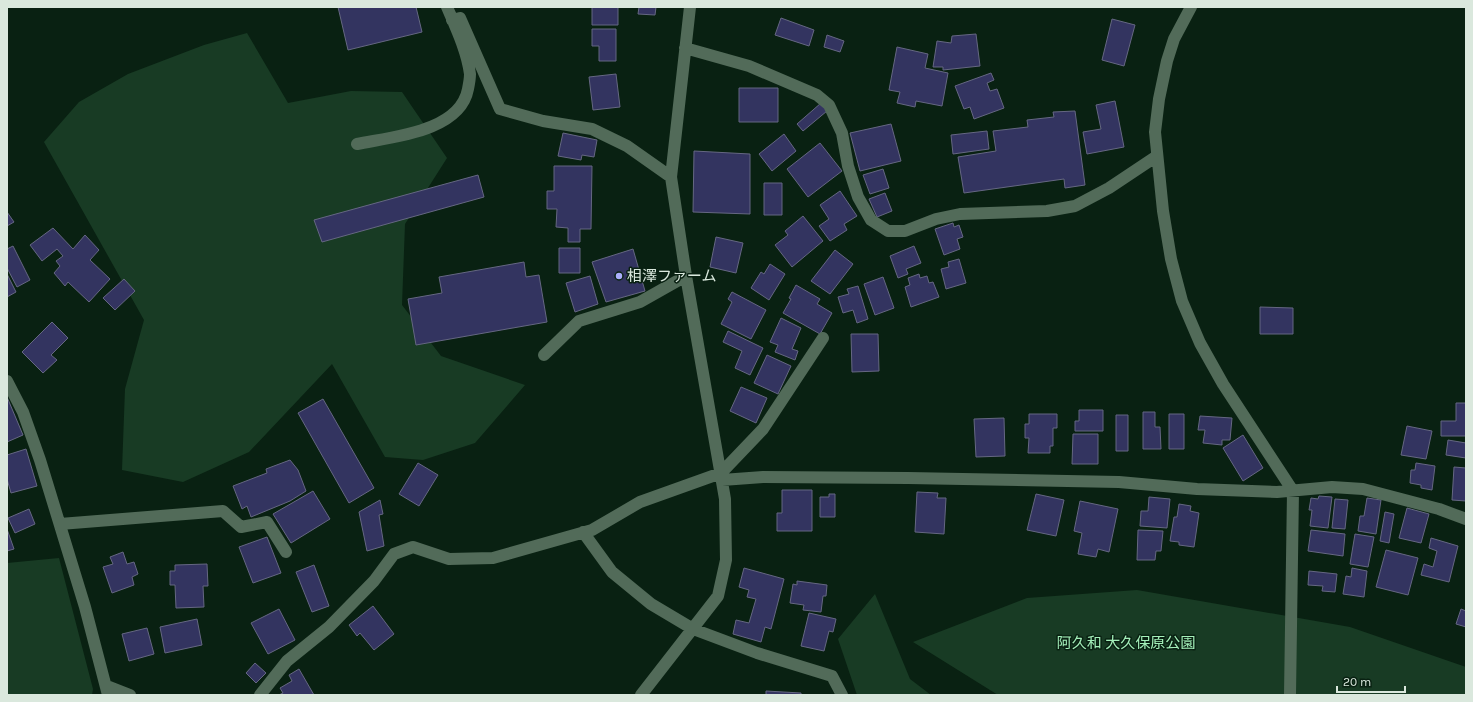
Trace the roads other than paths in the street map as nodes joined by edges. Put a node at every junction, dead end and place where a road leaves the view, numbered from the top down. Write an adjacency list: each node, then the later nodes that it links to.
1 (447, 7): 4 (street)
2 (690, 7): 5 (street)
3 (1191, 7): 7 (street)
4 (452, 20): 6 (street); 8 (street)
5 (685, 48): 7 (street); 8 (street)
6 (357, 144)
7 (1157, 156): 14 (street)
8 (671, 177): 9 (street)
9 (686, 276): 11 (street); 13 (street)
10 (823, 338): 13 (street)
11 (544, 355)
12 (7, 381): 16 (street)
13 (721, 476): 14 (street); 17 (street); 19 (street)
14 (1293, 491): 15 (street); 25 (street)
15 (1466, 519)
16 (60, 524): 18 (street); 20 (street)
17 (583, 532): 19 (street); 22 (street)
18 (286, 552)
19 (693, 629): 23 (street); 24 (street)
20 (108, 691): 21 (street)
21 (130, 695)
22 (260, 695)
23 (642, 695)
24 (842, 695)
25 (1290, 695)

